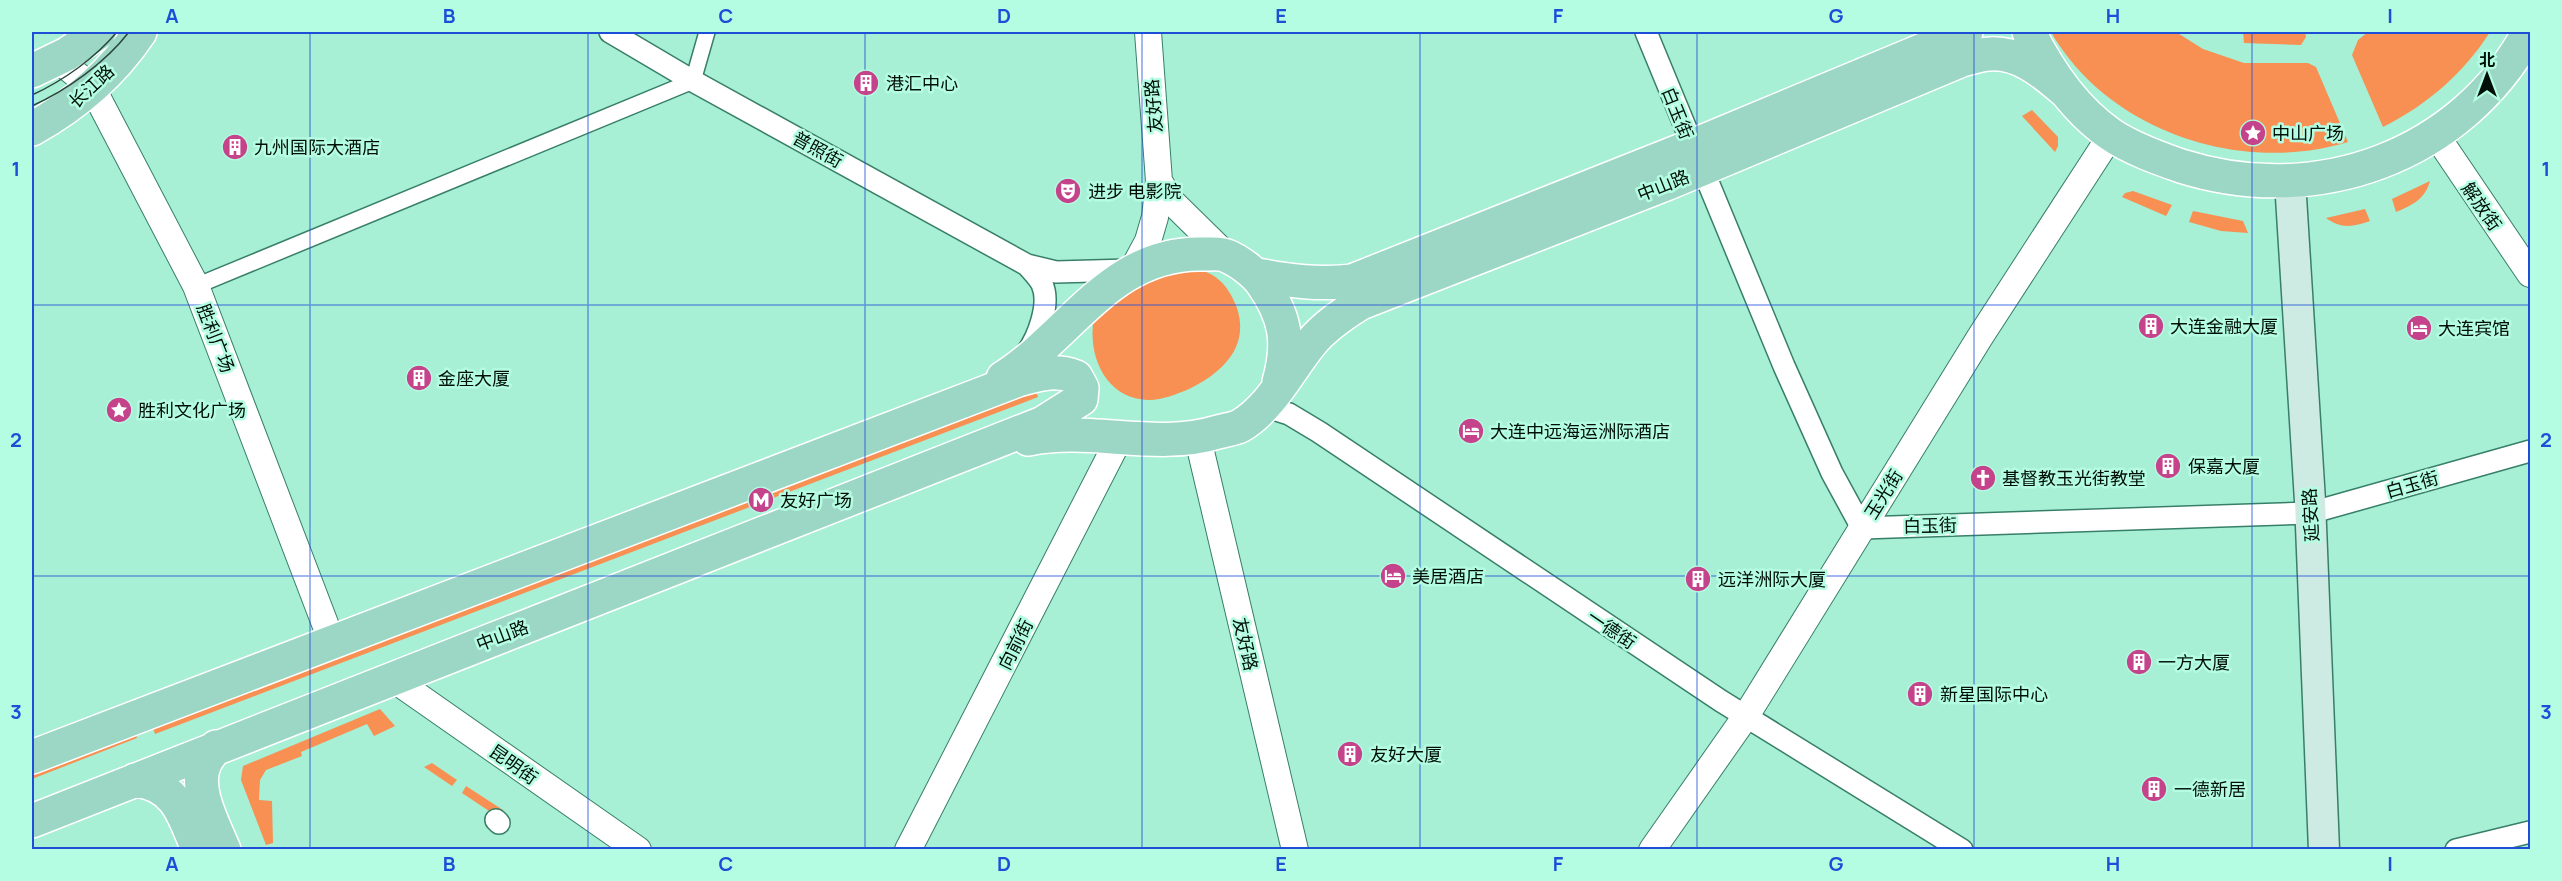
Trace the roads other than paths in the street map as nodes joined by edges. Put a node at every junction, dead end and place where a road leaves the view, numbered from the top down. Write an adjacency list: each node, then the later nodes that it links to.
1 (99, 32): 10 (main road, 长江路)
2 (140, 32): 12 (main road, 长江路)
3 (610, 32): 11 (street, 普照街)
4 (707, 32): 11 (street)
5 (1148, 32): 18 (street, 友好路)
6 (1646, 32): 17 (street, 白玉街)
7 (2029, 32): 13 (main road)
8 (2529, 32): 16 (main road)
9 (1960, 43): 13 (main road, 中山路); 17 (main road, 中山路)
10 (44, 65): 12 (street, 胜利广场)
11 (693, 81): 21 (street, 普照街); 25 (street)
12 (92, 87): 14 (main road, 长江路); 25 (street, 胜利广场)
13 (2066, 91): 15 (main road)
14 (32, 129)
15 (2111, 135): 19 (main road); 35 (street, 玉光街)
16 (2436, 135): 19 (main road); 23 (street, 解放街)
17 (1697, 158): 26 (main road, 中山路); 35 (street, 白玉街)
18 (1160, 181): 20 (street); 22 (street, 友好路)
19 (2290, 181): 34 (main road, 延安路)
20 (1226, 255): 22 (main road); 24 (main road)
21 (1027, 265): 22 (street); 27 (street)
22 (1133, 269): 27 (main road)
23 (2530, 274)
24 (1257, 275): 26 (main road); 28 (main road)
25 (196, 286): 36 (street, 胜利广场)
26 (1357, 292): 28 (main road)
27 (1007, 376): 29 (main road)
28 (1271, 396): 31 (main road); 38 (street, 一德街)
29 (968, 399): 32 (main road); 36 (main road)
30 (1120, 437): 31 (main road); 32 (main road); 48 (street, 向前街)
31 (1198, 438): 49 (street, 友好路)
32 (973, 451): 37 (main road, 中山路)
33 (2530, 451): 34 (street, 白玉街)
34 (2310, 513): 35 (street, 白玉街); 52 (main road, 延安路)
35 (1862, 528): 38 (street, 玉光街)
36 (333, 642): 40 (main road)
37 (392, 678): 39 (main road, 中山路); 47 (street, 昆明街)
38 (1746, 716): 50 (street, 玉光街); 51 (street, 一德街)
39 (216, 747): 41 (main road, 中山路); 46 (main road)
40 (32, 758)
41 (135, 780): 42 (main road, 中山路); 45 (main road)
42 (32, 820)
43 (2530, 832): 44 (street)
44 (2495, 845): 53 (street)
45 (198, 849)
46 (224, 849)
47 (638, 849)
48 (908, 849)
49 (1295, 849)
50 (1652, 849)
51 (1962, 849)
52 (2324, 849)
53 (2456, 849)

